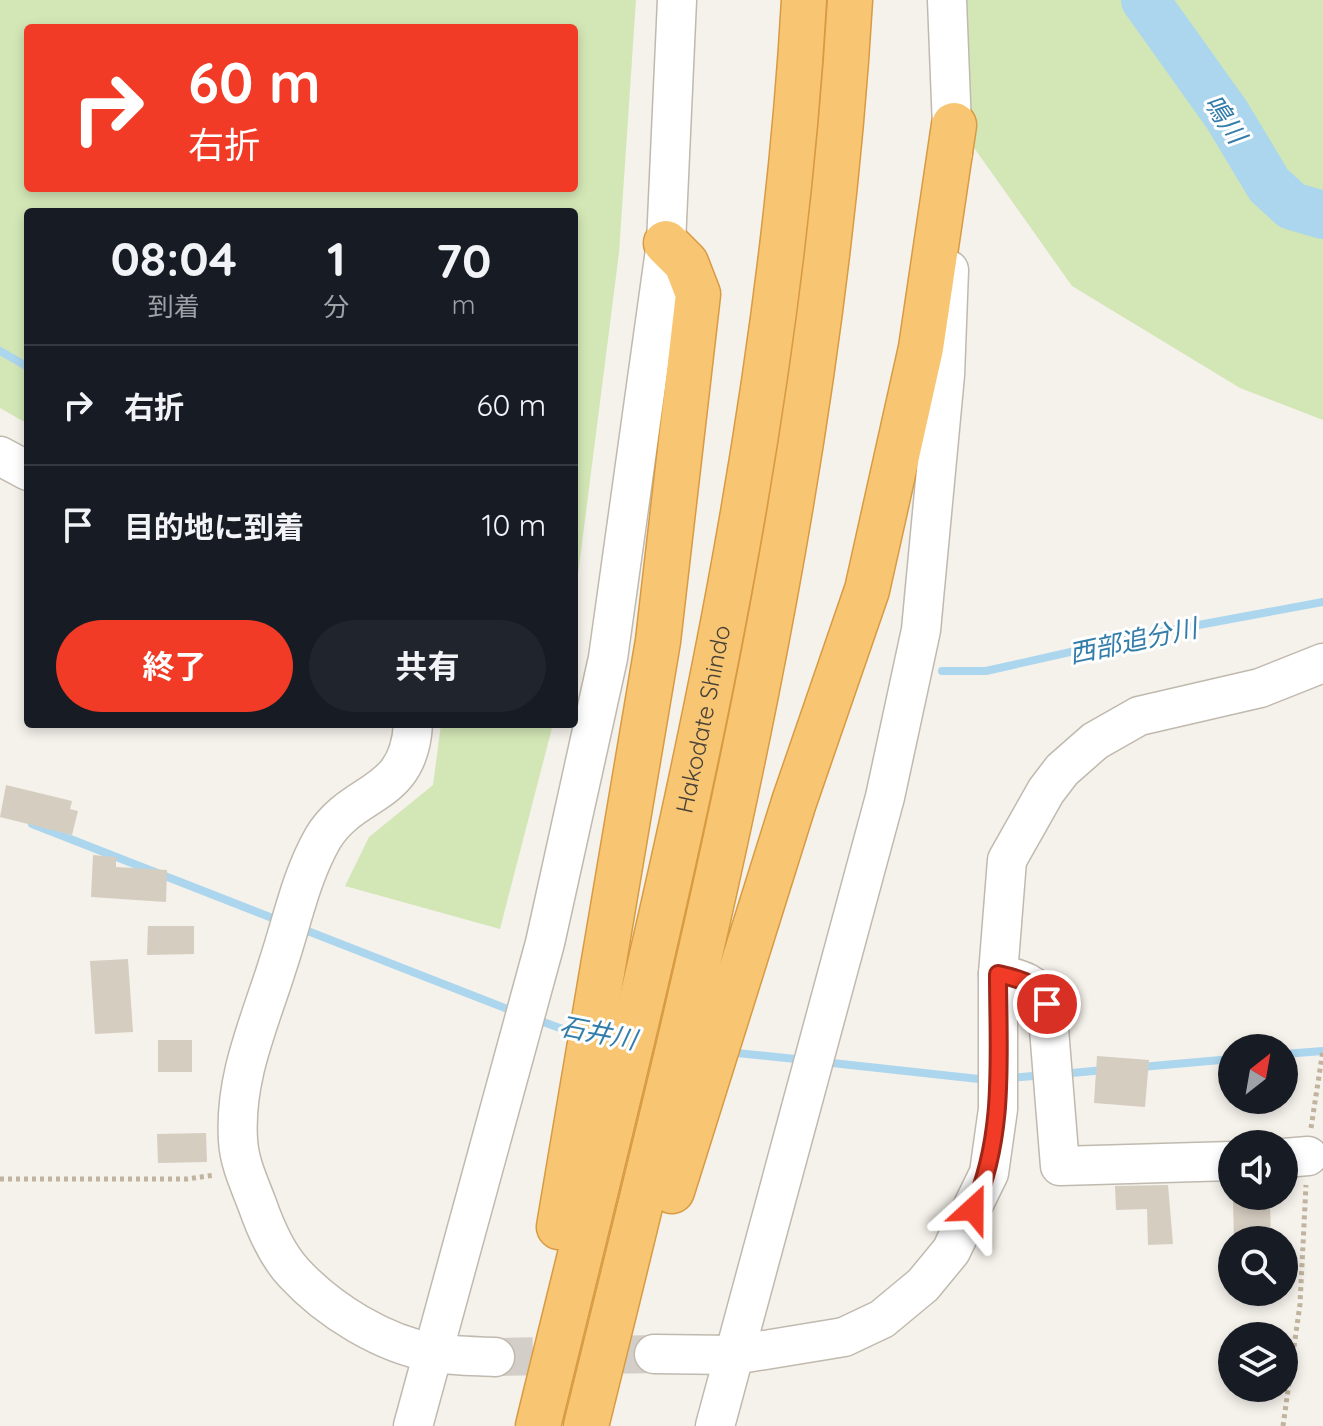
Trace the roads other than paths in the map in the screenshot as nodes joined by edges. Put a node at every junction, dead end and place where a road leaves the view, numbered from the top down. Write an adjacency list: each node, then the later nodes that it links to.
1 (677, 0): 6 (street)
2 (804, 0): 19 (highway, Hakodate Shindo)
3 (850, 0): 20 (highway, Hakodate Shindo)
4 (947, 0): 5 (street)
5 (954, 125): 15 (street); 21 (highway)
6 (666, 243): 13 (street); 18 (highway)
7 (0, 456): 8 (street)
8 (24, 469)
9 (1323, 663): 11 (street)
10 (412, 728): 13 (street)
11 (998, 974): 12 (street); 15 (street)
12 (1218, 1161)
13 (433, 1352): 16 (street); 17 (street)
14 (654, 1354): 15 (street)
15 (734, 1355): 22 (street)
16 (495, 1357)
17 (413, 1426)
18 (522, 1426)
19 (538, 1426)
20 (586, 1426)
21 (593, 1426)
22 (715, 1426)

